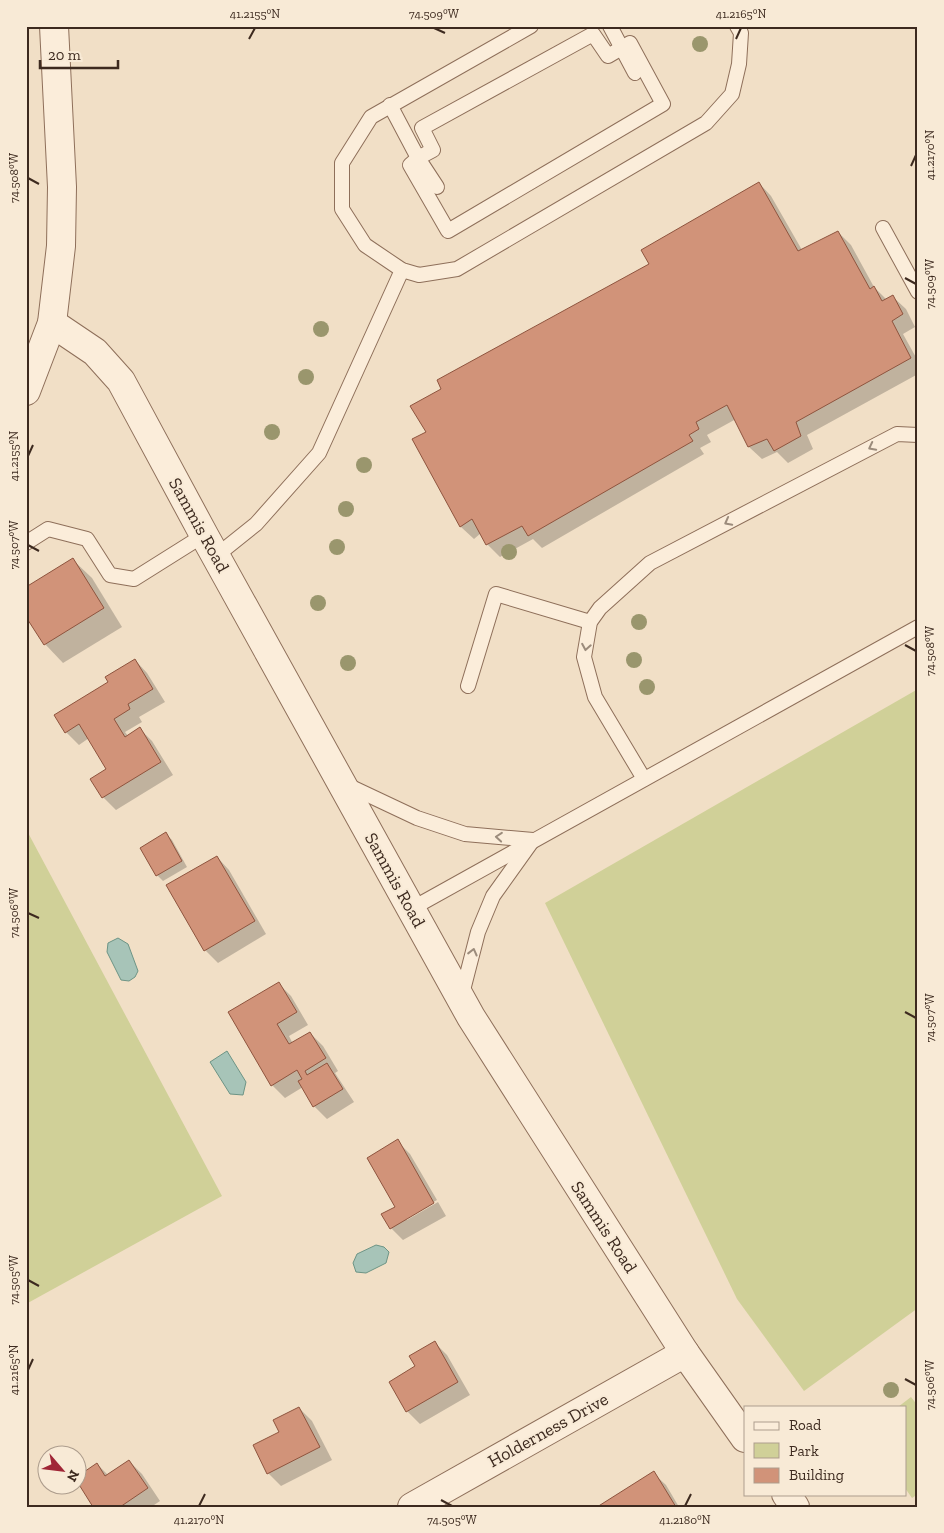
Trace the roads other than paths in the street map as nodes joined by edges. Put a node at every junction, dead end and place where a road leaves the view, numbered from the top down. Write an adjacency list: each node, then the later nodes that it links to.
1 (54, 26): 13 (street)
2 (531, 26): 7 (lane)
3 (610, 26): 5 (lane)
4 (737, 26): 11 (lane)
5 (622, 48): 6 (lane); 8 (lane); 8 (lane)
6 (635, 73)
7 (390, 105): 8 (lane); 11 (lane)
8 (418, 158): 9 (lane)
9 (437, 187)
10 (883, 228): 12 (lane)
11 (402, 270): 17 (lane)
12 (918, 292)
13 (52, 323): 14 (street); 17 (street, Sammis Road)
14 (26, 391)
15 (918, 435): 18 (lane, one-way to 18)
16 (26, 543): 17 (lane)
17 (210, 546): 22 (street, Sammis Road)
18 (590, 622): 20 (lane); 21 (lane, one-way to 21)
19 (918, 627): 21 (lane)
20 (468, 686)
21 (644, 779): 23 (lane)
22 (341, 782): 23 (lane, one-way to 22); 24 (street, Sammis Road)
23 (534, 840): 24 (lane); 25 (lane, one-way to 23)
24 (411, 909): 25 (street, Sammis Road)
25 (461, 999): 26 (street, Sammis Road)
26 (685, 1353): 27 (street, Sammis Road); 29 (street, Holderness Drive)
27 (744, 1437)
28 (787, 1496): 30 (street)
29 (412, 1507)
30 (795, 1507)

